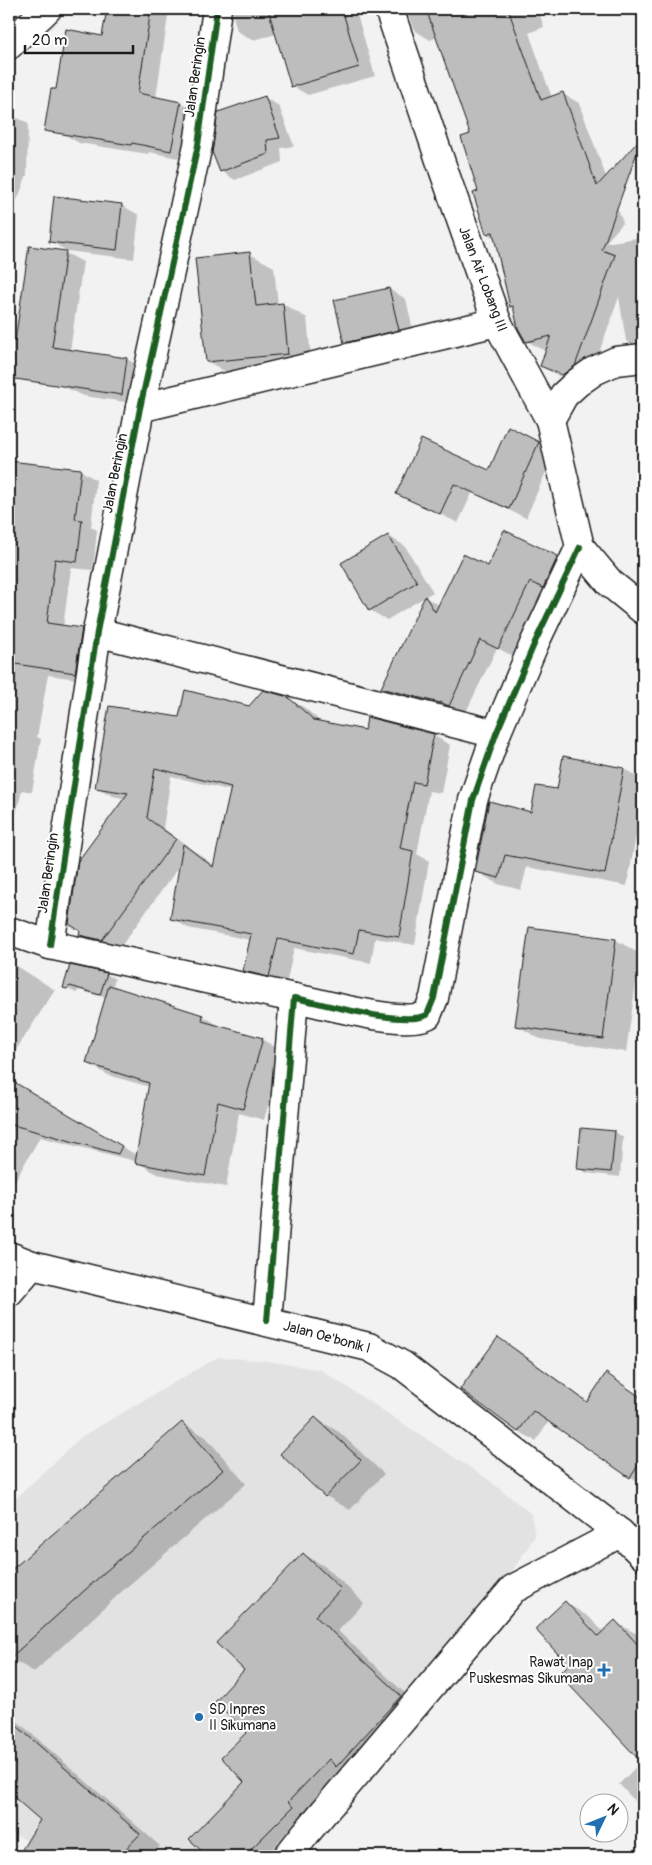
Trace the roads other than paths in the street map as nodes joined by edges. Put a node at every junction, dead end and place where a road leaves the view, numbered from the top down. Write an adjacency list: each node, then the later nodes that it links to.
1 (47, 9): 4 (street)
2 (217, 9): 7 (street, Jalan Beringin)
3 (389, 9): 5 (street, Jalan Air Lobang III)
4 (9, 45)
5 (496, 322): 7 (street); 8 (street, Jalan Air Lobang III)
6 (643, 358): 8 (street)
7 (140, 408): 11 (street, Jalan Beringin)
8 (550, 420): 9 (street, Jalan Air Lobang III)
9 (580, 547): 10 (street, Jalan Air Lobang III); 12 (street)
10 (643, 610)
11 (97, 632): 12 (street); 14 (street, Jalan Beringin)
12 (496, 734): 15 (street)
13 (9, 931): 14 (street)
14 (50, 945): 15 (street)
15 (294, 998): 18 (street)
16 (20, 1261): 17 (street); 18 (street, Jalan Oe'bonik I)
17 (9, 1292)
18 (267, 1321): 19 (street, Jalan Oe'bonik I)
19 (620, 1533): 20 (street, Jalan Oe'bonik I); 21 (street)
20 (643, 1555)
21 (288, 1856)

